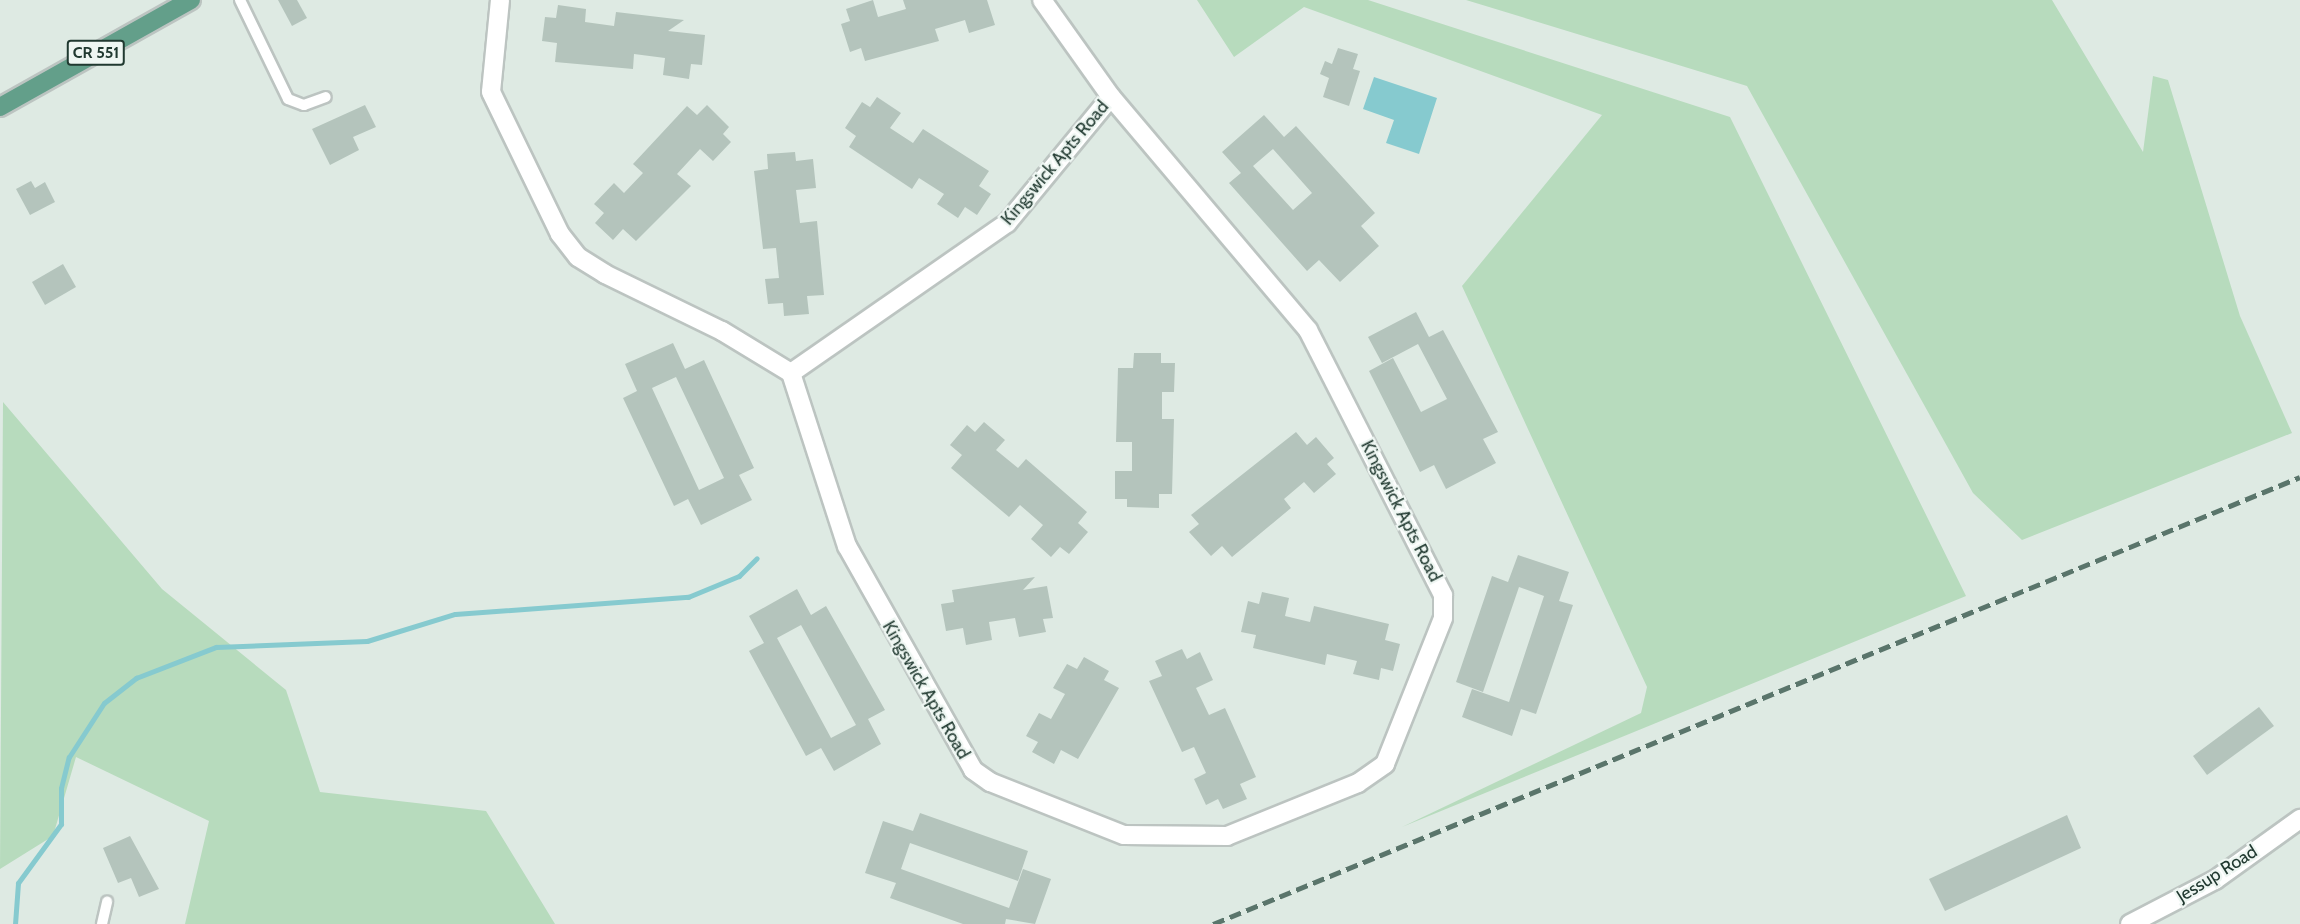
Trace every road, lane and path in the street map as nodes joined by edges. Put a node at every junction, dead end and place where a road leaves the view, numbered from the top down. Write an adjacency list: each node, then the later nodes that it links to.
1 (191, 0): 7 (main road, CR 551)
2 (240, 0): 5 (lane)
3 (500, 0): 8 (street)
4 (1042, 0): 6 (street, Kingswick Apts Road)
5 (326, 97)
6 (1111, 97): 8 (street, Kingswick Apts Road); 8 (street, Kingswick Apts Road)
7 (0, 106)
8 (791, 373)
9 (2300, 819): 12 (street, Jessup Road)
10 (107, 902): 11 (lane)
11 (102, 924)
12 (2130, 924)

